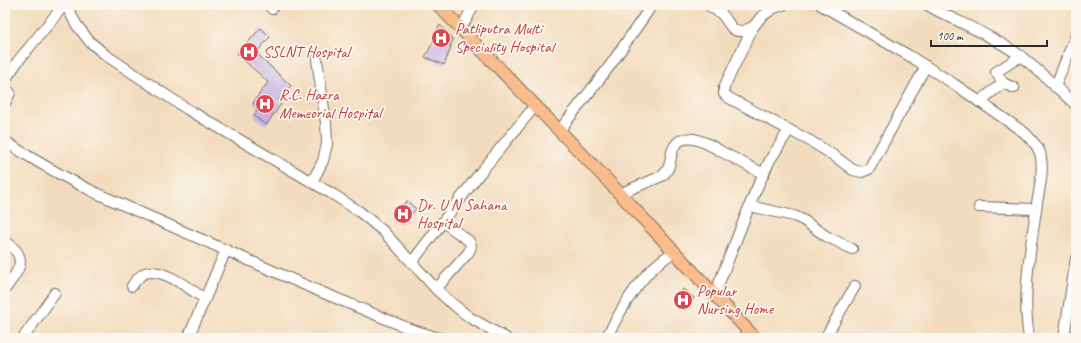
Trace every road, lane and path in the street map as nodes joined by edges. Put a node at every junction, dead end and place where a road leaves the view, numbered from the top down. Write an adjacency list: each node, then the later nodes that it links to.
1 (65, 5): 15 (street); 28 (street)
2 (438, 5): 10 (main road)
3 (474, 5): 10 (street)
4 (652, 5): 25 (street)
5 (708, 5): 9 (street)
6 (782, 5): 9 (street)
7 (821, 5): 14 (street)
8 (927, 5): 12 (street)
9 (753, 27): 24 (street)
10 (461, 29): 23 (main road)
11 (1076, 35): 18 (street)
12 (1021, 56): 16 (street); 18 (street)
13 (317, 60): 28 (street)
14 (926, 66): 20 (street); 24 (street)
15 (5, 80)
16 (1003, 83): 19 (street); 20 (street)
17 (5, 87): 21 (street)
18 (1055, 87): 22 (street)
19 (1014, 88)
20 (979, 102): 32 (street)
21 (5, 103)
22 (1076, 105)
23 (535, 106): 25 (main road); 33 (street)
24 (789, 130): 27 (street)
25 (559, 131): 29 (main road)
26 (5, 142): 36 (street)
27 (764, 174): 29 (street); 30 (street)
28 (312, 182): 39 (street)
29 (619, 194): 37 (main road)
30 (750, 206): 35 (street); 46 (street)
31 (979, 207): 32 (street)
32 (1036, 209): 56 (street)
33 (443, 222): 39 (street); 44 (street)
34 (5, 241): 43 (street)
35 (852, 249)
36 (226, 250): 47 (street); 48 (street)
37 (674, 252): 46 (main road); 53 (street)
38 (1076, 258): 40 (street)
39 (412, 262): 44 (street)
40 (1075, 270): 57 (street)
41 (132, 286): 47 (street)
42 (855, 286): 55 (street)
43 (5, 289)
44 (436, 289): 49 (street)
45 (55, 293): 50 (street)
46 (714, 296): 54 (main road)
47 (205, 298): 51 (street)
48 (408, 333): 52 (street)
49 (500, 337)
50 (23, 338)
51 (188, 338)
52 (439, 338)
53 (606, 338)
54 (755, 338)
55 (825, 338)
56 (1029, 338)
57 (1064, 338)

